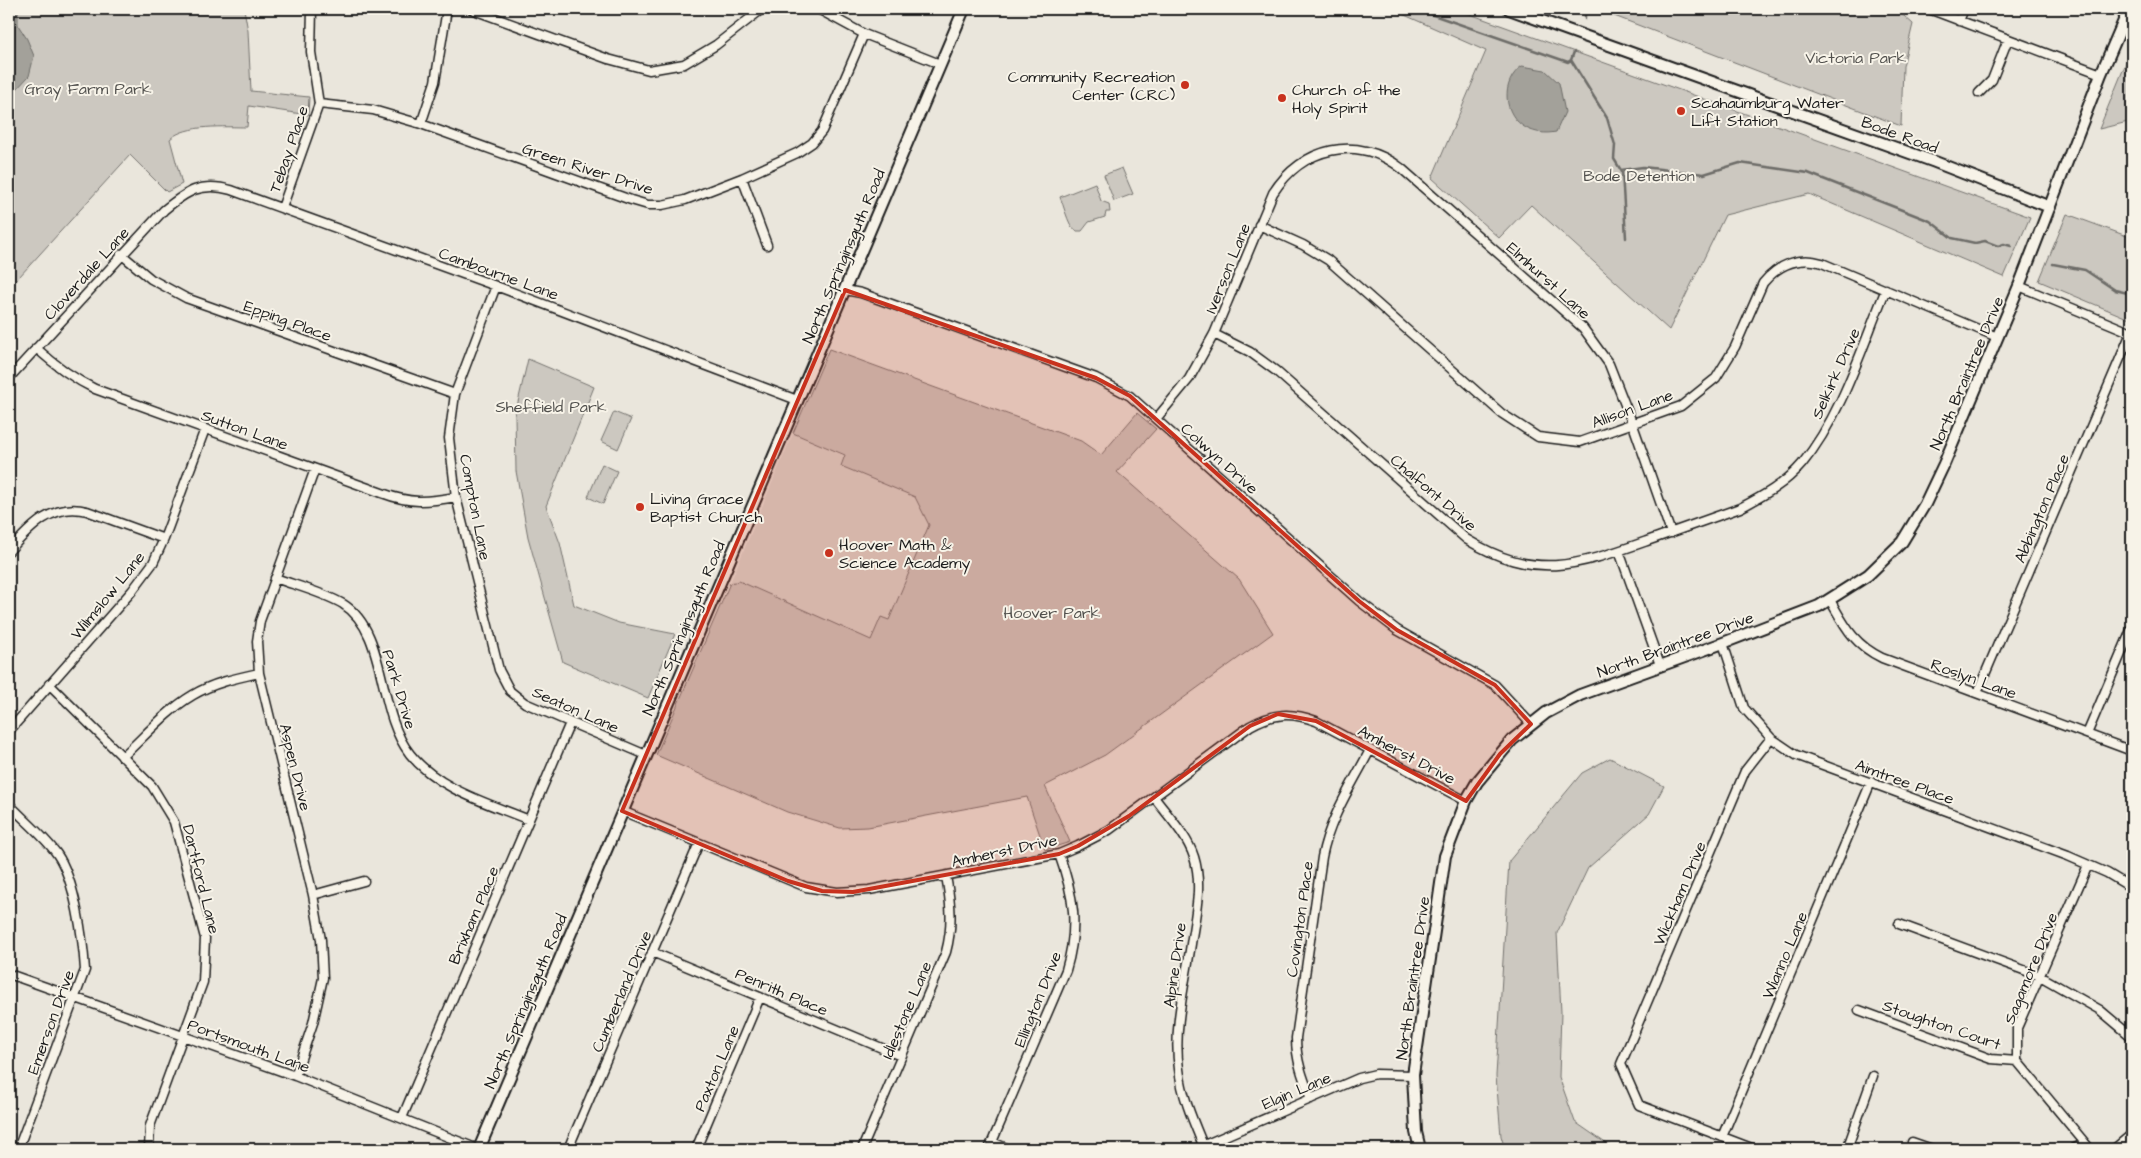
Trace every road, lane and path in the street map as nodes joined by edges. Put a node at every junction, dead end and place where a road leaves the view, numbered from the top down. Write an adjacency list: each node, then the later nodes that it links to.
1 (312, 9): 17 (street, Tebay Place)
2 (447, 9): 18 (street)
3 (471, 9): 4 (street)
4 (762, 9)
5 (818, 9): 12 (street)
6 (964, 9): 14 (street, North Springinsguth Road)
7 (1509, 9): 22 (street, Bode Road)
8 (1929, 9): 11 (street)
9 (1964, 9): 11 (street)
10 (2130, 9): 15 (street)
11 (1959, 22): 13 (street)
12 (864, 34): 14 (street); 20 (street, Green River Drive)
13 (2008, 40): 15 (street); 16 (street)
14 (940, 64): 30 (street, North Springinsguth Road)
15 (2101, 74): 22 (street)
16 (1979, 93)
17 (319, 104): 18 (street, Green River Drive); 23 (street, Tebay Place)
18 (421, 124): 20 (street, Green River Drive)
19 (1340, 150): 24 (street, Iverson Lane); 39 (street, Elmhurst Lane)
20 (742, 178): 25 (street)
21 (189, 191): 23 (street, Cambourne Lane); 26 (street, Cloverdale Lane)
22 (2050, 207): 28 (street, North Braintree Drive)
23 (282, 208): 27 (street, Cambourne Lane)
24 (1259, 225): 32 (street, Iverson Lane); 39 (street, Allison Lane)
25 (767, 245)
26 (121, 254): 34 (street, Cloverdale Lane); 36 (street, Epping Place)
27 (496, 286): 36 (street, Compton Lane); 37 (street, Cambourne Lane)
28 (2019, 286): 31 (street); 33 (street, North Braintree Drive)
29 (1886, 289): 33 (street, Allison Lane); 39 (street, Allison Lane); 43 (street, Selkirk Drive)
30 (845, 290): 37 (street, North Springinsguth Road); 38 (street, Colwyn Drive)
31 (2132, 333): 55 (street, Abbington Place)
32 (1214, 334): 38 (street, Iverson Lane); 46 (street, Chalfont Drive)
33 (1997, 337): 48 (street, North Braintree Drive)
34 (36, 348): 35 (street, Cloverdale Lane); 40 (street, Sutton Lane)
35 (9, 378)
36 (455, 394): 42 (street, Compton Lane)
37 (797, 400): 63 (street, North Springinsguth Road)
38 (1156, 419): 57 (street, Colwyn Drive)
39 (1633, 424): 43 (street, Elmhurst Lane)
40 (205, 429): 41 (street, Sutton Lane); 44 (street, Wilmslow Lane)
41 (315, 469): 42 (street, Sutton Lane); 47 (street, Aspen Drive)
42 (456, 497): 53 (street, Compton Lane)
43 (1671, 533): 46 (street, Chalfont Drive)
44 (164, 539): 45 (street); 54 (street, Wilmslow Lane)
45 (9, 550)
46 (1619, 551): 51 (street)
47 (275, 578): 52 (street, Aspen Drive); 70 (street, Park Drive)
48 (1830, 600): 50 (street, North Braintree Drive); 55 (street, Roslyn Lane)
49 (2132, 628): 59 (street)
50 (1723, 643): 51 (street, North Braintree Drive); 60 (street, Aimtree Place)
51 (1660, 665): 57 (street, North Braintree Drive)
52 (259, 673): 64 (street); 77 (street, Aspen Drive)
53 (502, 679): 56 (street, Seaton Lane)
54 (49, 684): 58 (street, Wilmslow Lane); 64 (street, Dartford Lane)
55 (1977, 693): 59 (street, Roslyn Lane)
56 (570, 724): 63 (street, Seaton Lane); 70 (street, Brixham Place)
57 (1531, 724): 67 (street, North Braintree Drive)
58 (9, 732)
59 (2087, 734): 62 (street, Roslyn Lane)
60 (1771, 738): 65 (street, Aimtree Place); 95 (street, Wickham Drive)
61 (1370, 750): 66 (street, Amherst Drive); 67 (street, Amherst Drive); 92 (street, Covington Place)
62 (2132, 751)
63 (646, 755): 69 (street, North Springinsguth Road)
64 (122, 757): 85 (street, Dartford Lane)
65 (1871, 782): 73 (street, Aimtree Place); 95 (street, Wianno Lane)
66 (1154, 797): 72 (street, Amherst Drive); 97 (street, Alpine Drive)
67 (1466, 801): 89 (street, North Braintree Drive)
68 (9, 804): 82 (street, Emerson Drive)
69 (622, 811): 71 (street, Amherst Drive); 102 (street, North Springinsguth Road)
70 (529, 820): 93 (street, Brixham Place)
71 (699, 844): 74 (street, Amherst Drive); 79 (street, Cumberland Drive)
72 (1059, 854): 74 (street, Amherst Drive); 98 (street, Ellington Drive)
73 (2088, 865): 76 (street, Aimtree Place); 81 (street, Sagamore Drive)
74 (946, 876): 87 (street, Idlestone Lane)
75 (364, 881): 77 (street)
76 (2132, 888)
77 (313, 895): 90 (street, Aspen Drive)
78 (1899, 924): 81 (street)
79 (652, 952): 83 (street, Penrith Place); 103 (street, Cumberland Drive)
80 (9, 974): 82 (street, Portsmouth Lane)
81 (2040, 976): 86 (street); 88 (street, Sagamore Drive)
82 (73, 997): 85 (street, Portsmouth Lane); 100 (street, Emerson Drive)
83 (760, 997): 87 (street, Penrith Place); 104 (street, Paxton Lane)
84 (1859, 1010): 88 (street, Stoughton Court)
85 (184, 1036): 90 (street, Portsmouth Lane); 101 (street, Dartford Lane)
86 (2132, 1037)
87 (901, 1056): 105 (street, Idlestone Lane)
88 (2017, 1061): 99 (street)
89 (1413, 1075): 92 (street, Elgin Lane); 108 (street, North Braintree Drive)
90 (295, 1076): 93 (street, Portsmouth Lane)
91 (1873, 1076): 110 (street)
92 (1311, 1099): 97 (street, Elgin Lane)
93 (402, 1118): 102 (street, Portsmouth Lane)
94 (2132, 1134): 113 (street)
95 (1722, 1137): 109 (street)
96 (1912, 1142): 111 (street)
97 (1203, 1145): 107 (street, Elgin Lane)
98 (991, 1146): 106 (street)
99 (2087, 1146): 112 (street)
100 (18, 1149)
101 (148, 1149)
102 (478, 1149)
103 (568, 1149)
104 (696, 1149)
105 (862, 1149)
106 (1009, 1149)
107 (1195, 1149)
108 (1420, 1149)
109 (1754, 1149)
110 (1847, 1149)
111 (1932, 1149)
112 (2073, 1149)
113 (2114, 1149)

